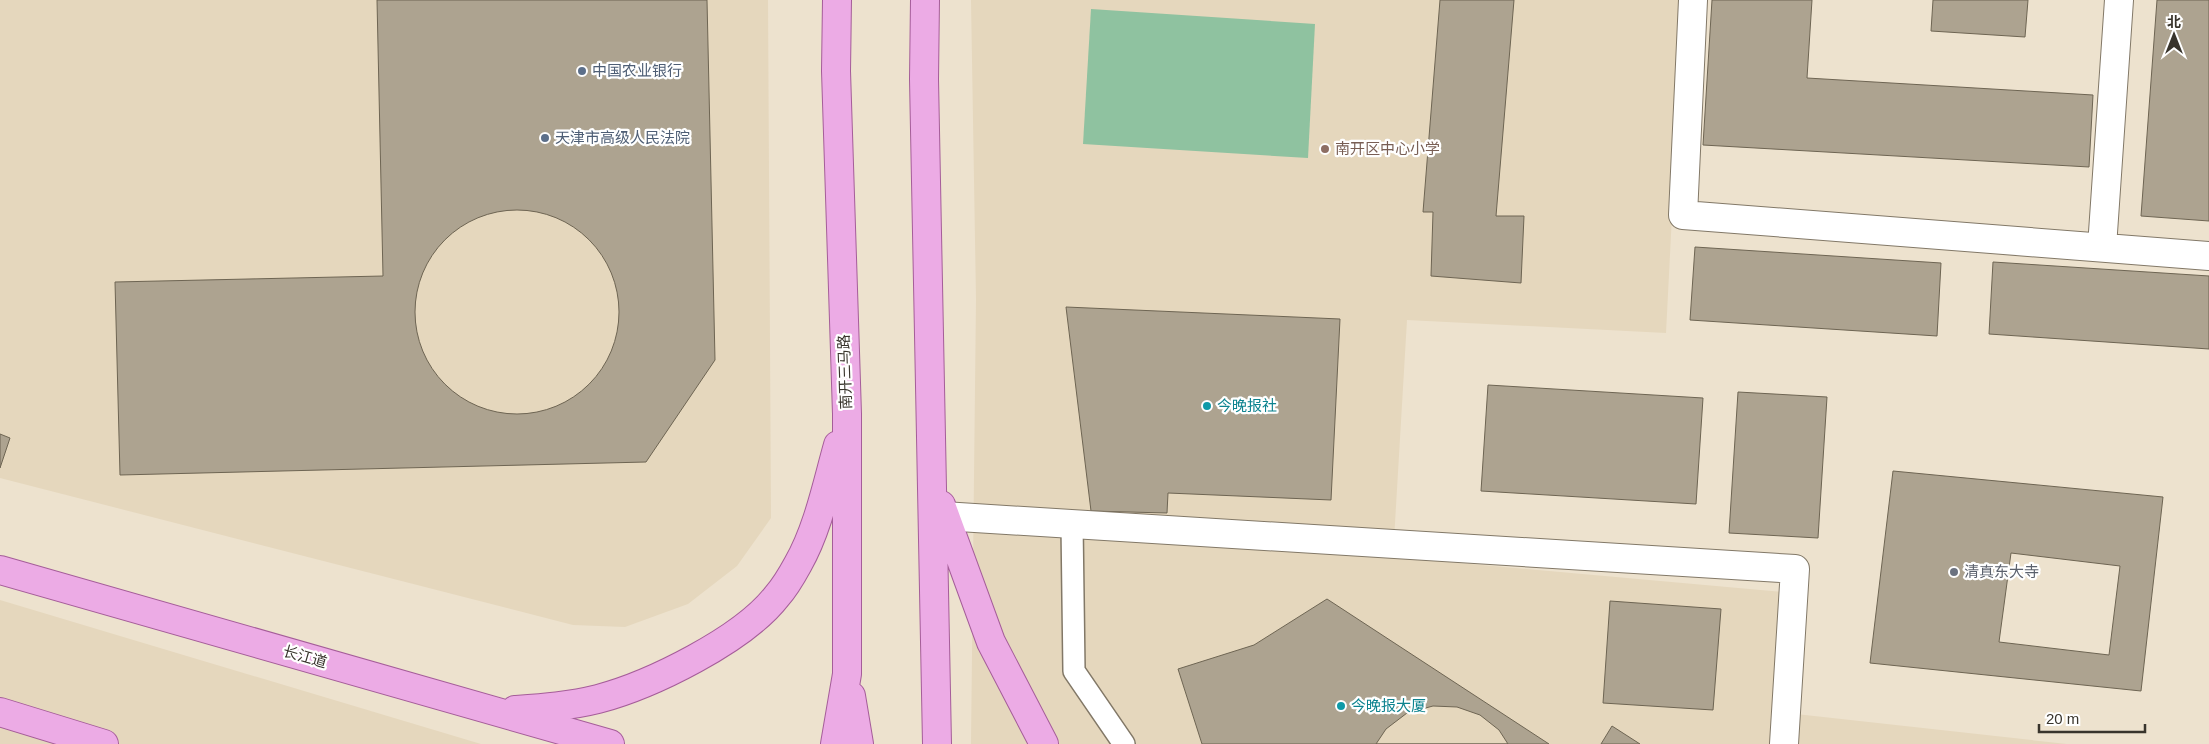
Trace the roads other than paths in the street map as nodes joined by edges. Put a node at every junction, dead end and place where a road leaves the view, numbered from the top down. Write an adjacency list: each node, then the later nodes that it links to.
1 (837, 0): 7 (main road, 南开三马路)
2 (926, 0): 8 (main road)
3 (1693, 0): 5 (street)
4 (2119, 0): 5 (street)
5 (2102, 247): 6 (street)
6 (2209, 256)
7 (847, 414): 12 (main road, 南开三马路); 14 (main road)
8 (932, 468): 9 (main road); 13 (main road)
9 (943, 516): 10 (street); 22 (main road)
10 (1072, 524): 23 (lane); 24 (street)
11 (0, 570): 14 (main road, 长江道)
12 (847, 655): 18 (main road, 南开三马路); 19 (main road)
13 (935, 662): 20 (main road); 21 (main road)
14 (496, 711): 17 (main road, 长江道)
15 (0, 712): 16 (main road)
16 (104, 744)
17 (610, 744)
18 (835, 744)
19 (859, 744)
20 (920, 744)
21 (937, 744)
22 (1044, 744)
23 (1124, 744)
24 (1784, 744)

